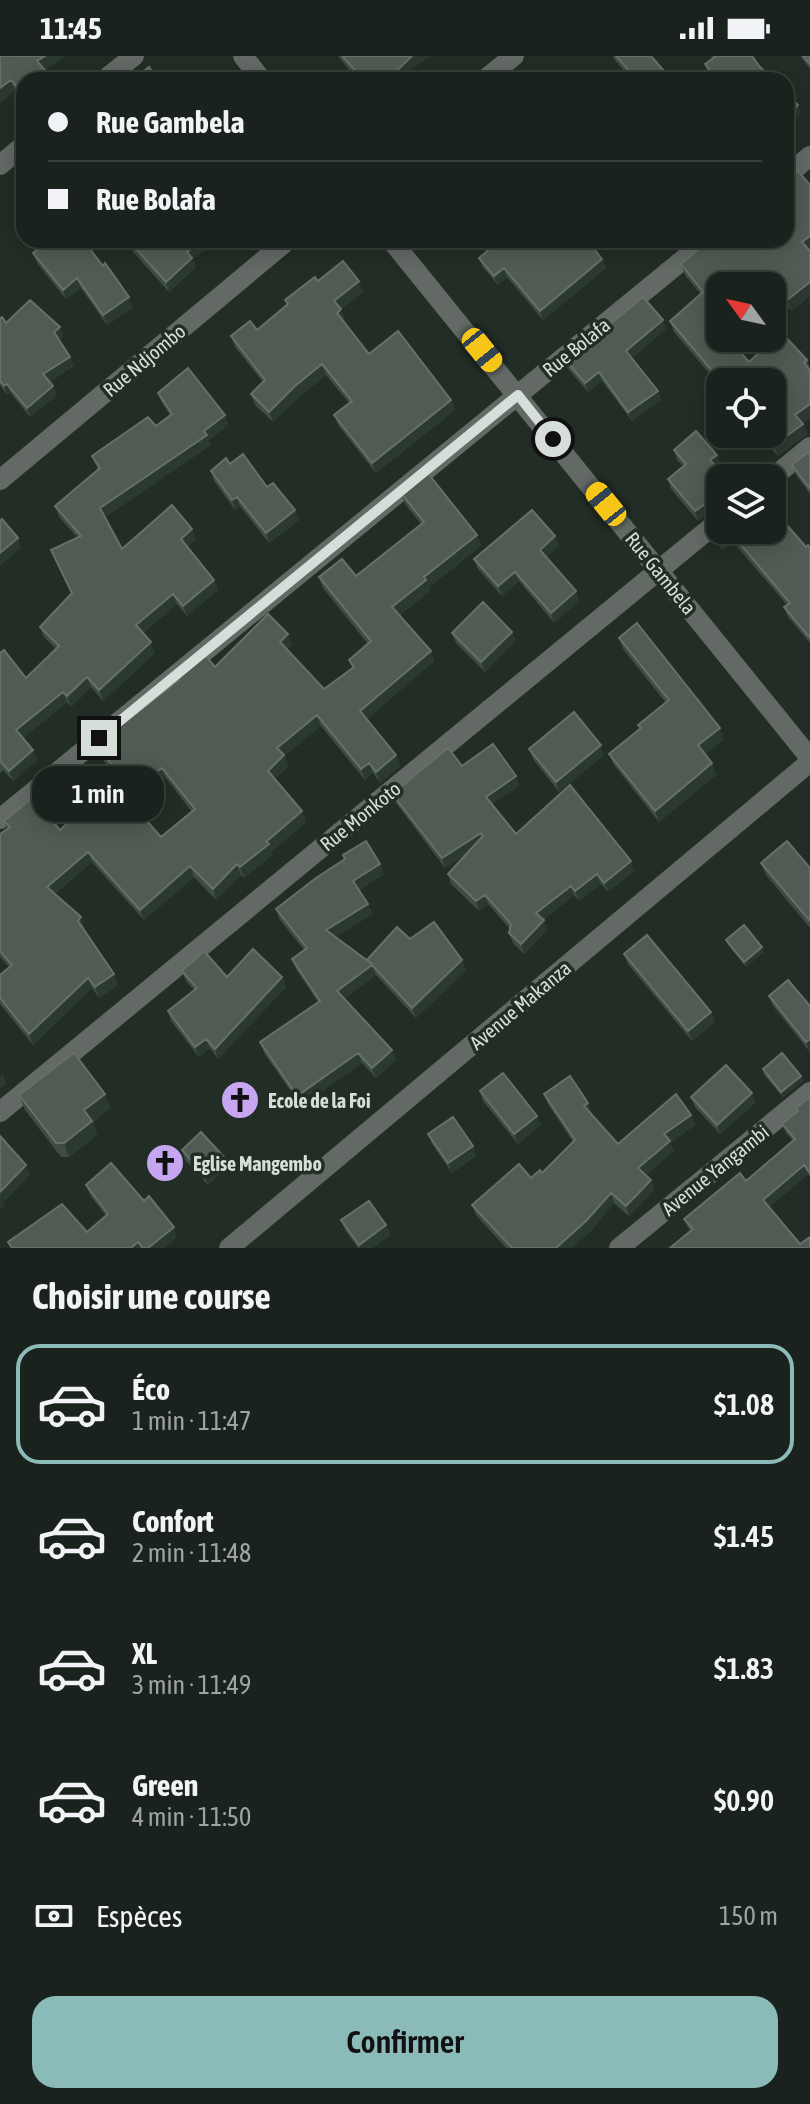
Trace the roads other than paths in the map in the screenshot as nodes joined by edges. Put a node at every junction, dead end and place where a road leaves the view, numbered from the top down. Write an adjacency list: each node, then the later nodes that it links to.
1 (134, 56): 4 (street)
2 (243, 56): 5 (street)
3 (514, 56): 6 (street)
4 (114, 72)
5 (256, 72)
6 (494, 72)
7 (16, 152): 9 (street)
8 (810, 156): 10 (street)
9 (0, 165)
10 (794, 169)
11 (278, 248): 17 (street, Rue Ndjombo)
12 (398, 248): 14 (street, Rue Gambela)
13 (697, 248): 14 (street, Rue Bolafa)
14 (518, 395): 19 (street, Rue Gambela); 21 (street, Rue Bolafa)
15 (810, 447): 16 (street)
16 (786, 467)
17 (0, 480)
18 (706, 531): 19 (street, Rue Monkoto)
19 (659, 570): 20 (street, Rue Gambela); 23 (street, Rue Monkoto)
20 (810, 760): 24 (street, Avenue Makanza)
21 (0, 819)
22 (810, 1092): 25 (street, Avenue Yangambi)
23 (0, 1112)
24 (229, 1248)
25 (619, 1248)

